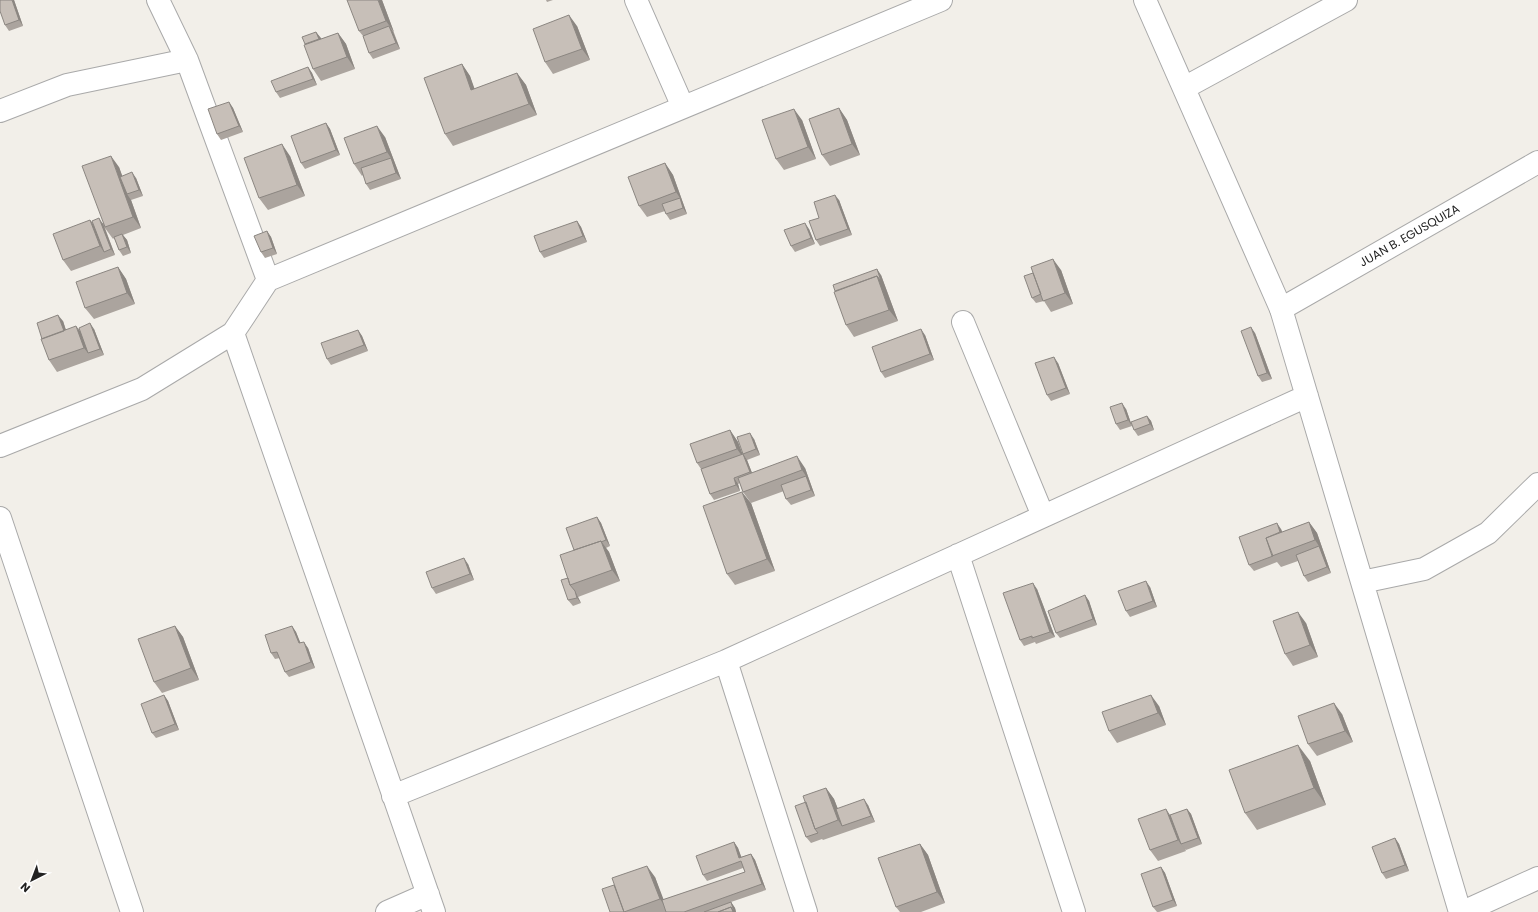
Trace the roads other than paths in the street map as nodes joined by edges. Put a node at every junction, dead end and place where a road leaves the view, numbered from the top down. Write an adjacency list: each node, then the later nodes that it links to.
1 (158, 0): 6 (street)
2 (636, 0): 8 (street)
3 (941, 0): 8 (street)
4 (1145, 0): 7 (street)
5 (1346, 0): 7 (street)
6 (186, 60): 9 (street); 11 (street)
7 (1184, 88): 12 (street)
8 (683, 107): 11 (street)
9 (0, 111)
10 (1538, 162): 12 (street, JUAN B. EGUSQUIZA)
11 (268, 280): 14 (street)
12 (1281, 309): 15 (street)
13 (963, 322): 18 (street)
14 (233, 333): 16 (street); 23 (street)
15 (1307, 396): 18 (street); 21 (street)
16 (0, 446)
17 (1538, 484): 21 (street)
18 (1043, 516): 20 (street)
19 (0, 518): 26 (street)
20 (958, 555): 22 (street); 29 (street)
21 (1362, 582): 30 (street)
22 (726, 661): 23 (street); 28 (street)
23 (394, 796): 25 (street)
24 (1538, 878): 30 (street)
25 (431, 903): 27 (street)
26 (132, 912)
27 (386, 912)
28 (806, 912)
29 (1074, 912)
30 (1461, 912)

